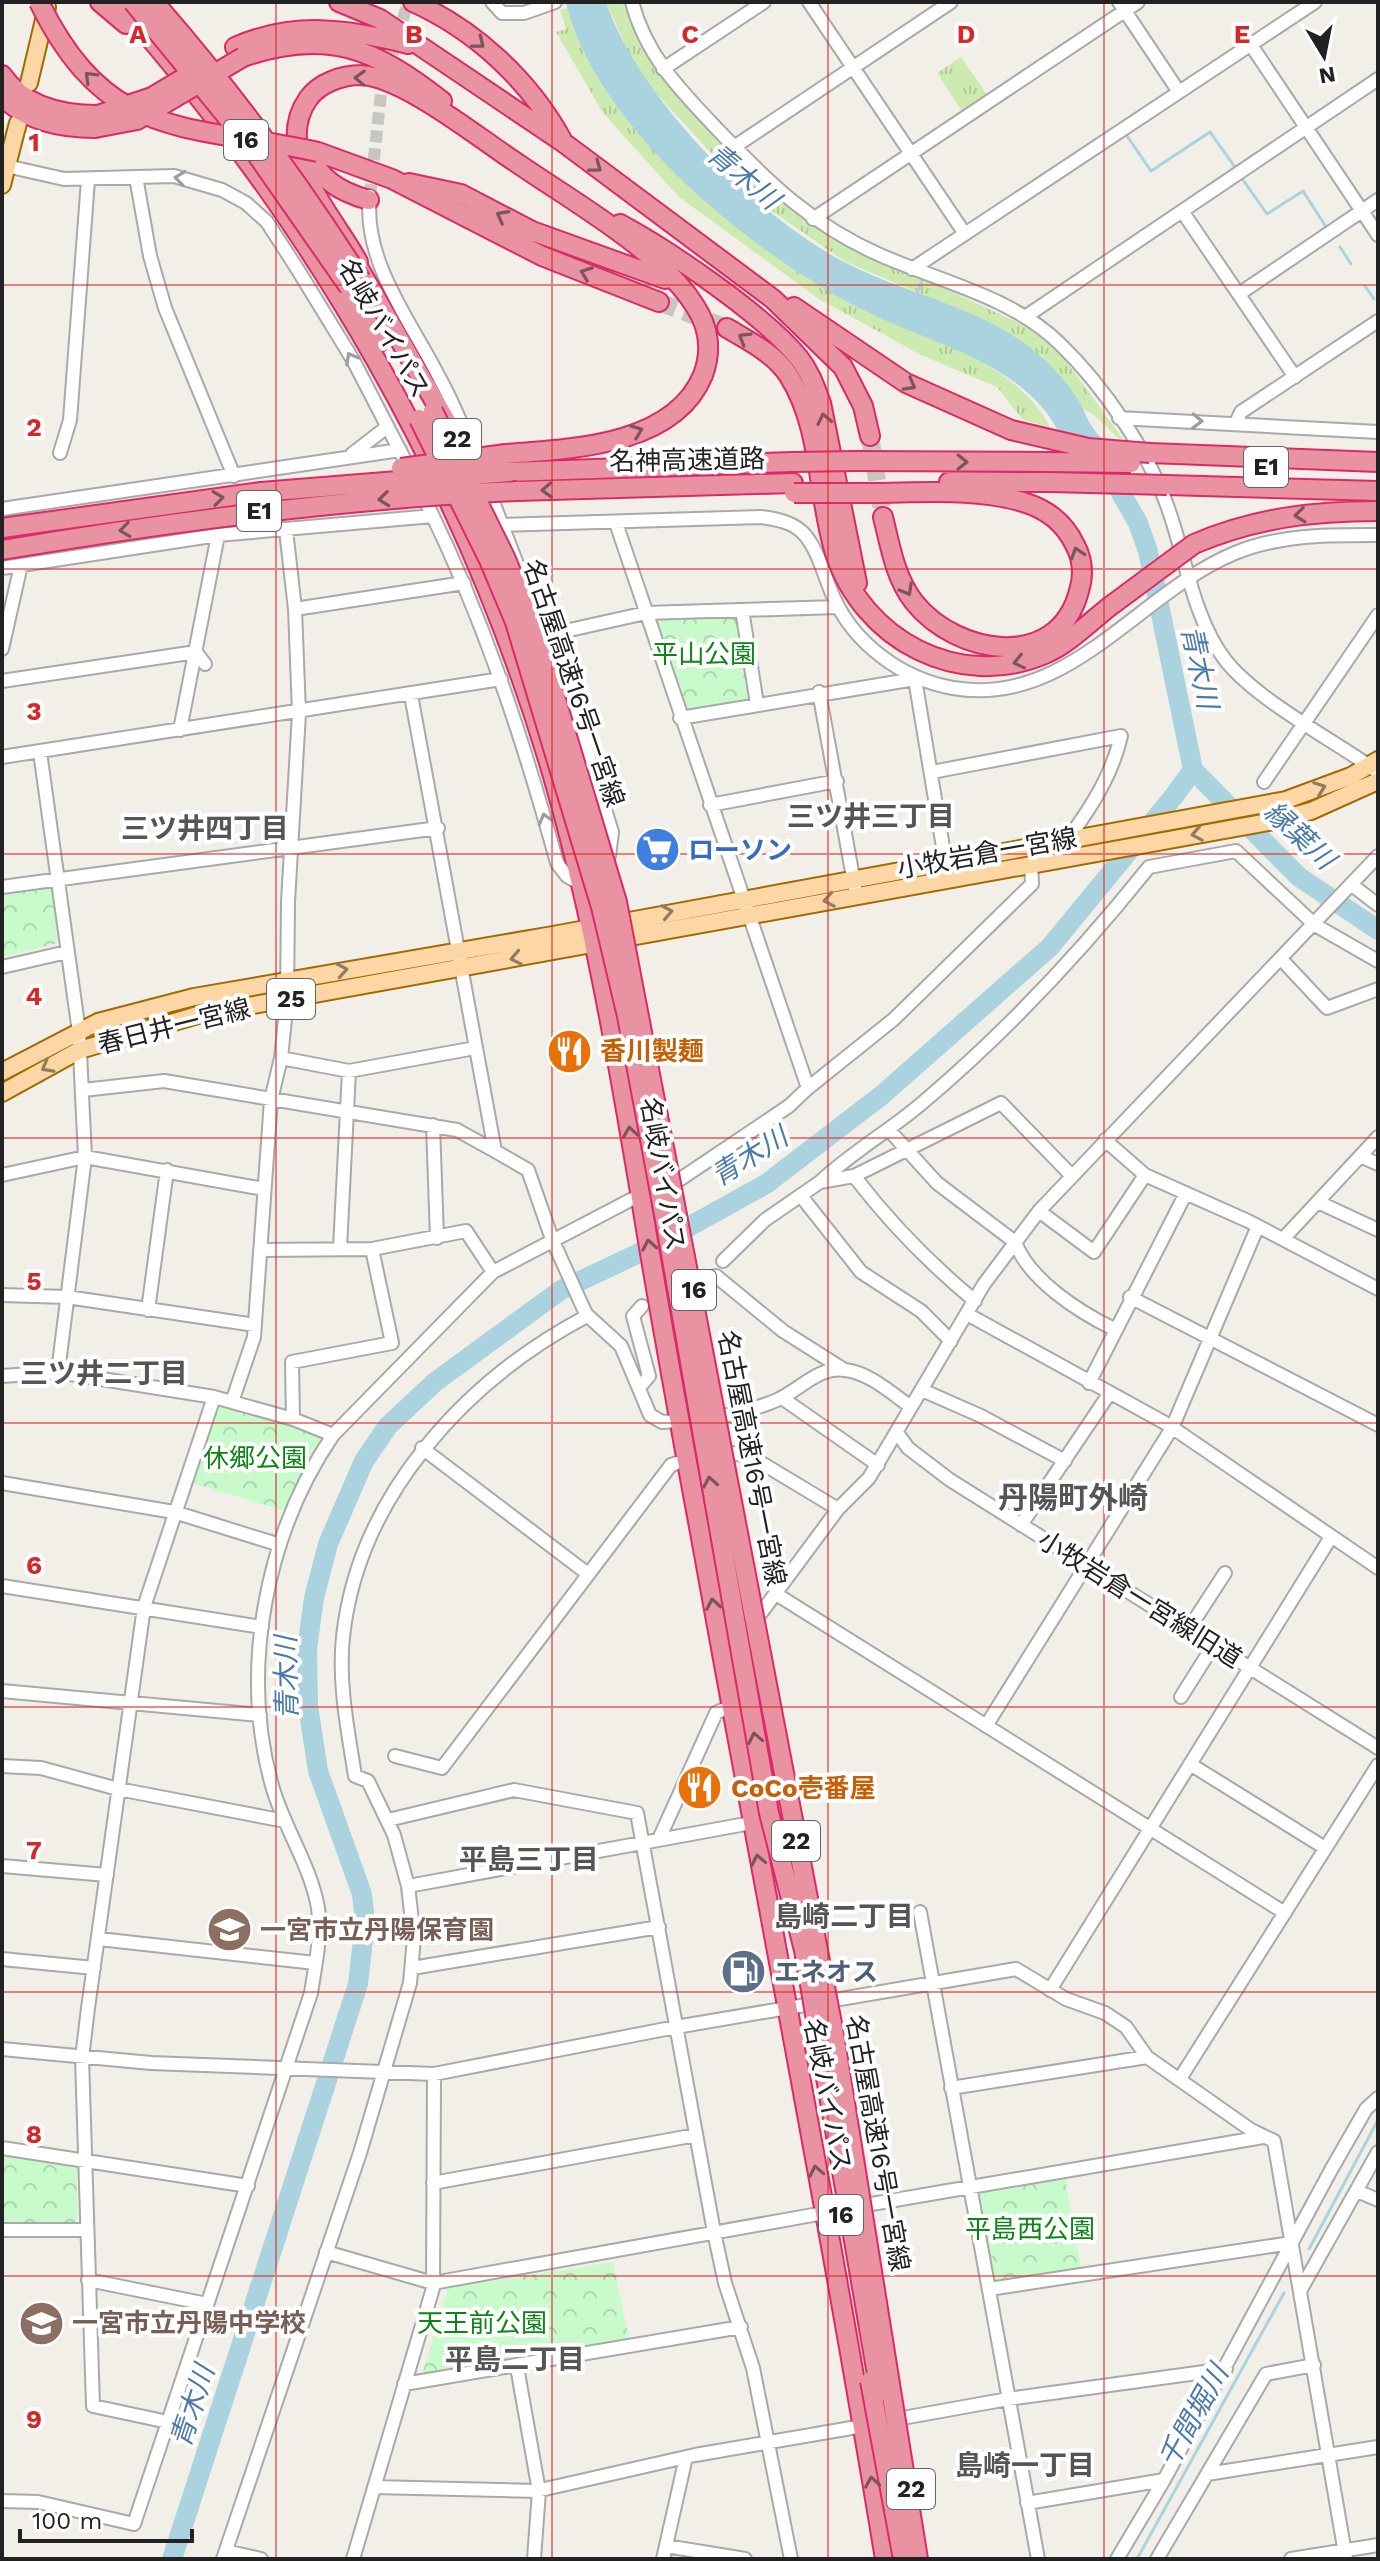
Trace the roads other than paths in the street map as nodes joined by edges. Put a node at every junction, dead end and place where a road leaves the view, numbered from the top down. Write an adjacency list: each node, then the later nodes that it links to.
1 (39, 2): 41 (highway, one-way to 1, bridge)
2 (48, 2): 28 (main road)
3 (100, 2): 23 (highway)
4 (118, 2): 23 (highway, 名岐バイパス / 22)
5 (133, 2): 267 (highway, 名古屋高速16号一宮線 / 16, one-way to 5, bridge)
6 (154, 2): 344 (highway, 名古屋高速16号一宮線 / 16, bridge)
7 (163, 2): 53 (highway, 名岐バイパス / 22)
8 (339, 2): 21 (highway)
9 (413, 2): 36 (highway, one-way to 36)
10 (492, 2): 18 (street)
11 (555, 2): 18 (street)
12 (632, 2): 25 (street)
13 (764, 2): 25 (street)
14 (809, 2): 24 (street)
15 (951, 2): 24 (street)
16 (1138, 2): 19 (street)
17 (1315, 2): 20 (street)
18 (540, 5)
19 (1122, 6): 29 (street); 38 (street)
20 (1251, 45): 29 (street); 33 (street)
21 (419, 46): 22 (highway); 36 (highway)
22 (239, 52): 31 (highway, bridge); 35 (highway)
23 (166, 55): 129 (highway, 名岐バイパス / 22)
24 (853, 67): 37 (street); 38 (street)
25 (663, 69): 37 (street)
26 (2, 75): 31 (highway)
27 (1378, 79): 33 (street)
28 (29, 83)
29 (1179, 92): 50 (street)
30 (2, 97): 31 (highway)
31 (96, 122)
32 (18, 123): 39 (main road)
33 (1306, 127): 47 (street); 48 (street)
34 (297, 133): 35 (highway, one-way to 34); 44 (highway); 53 (highway)
35 (478, 135): 45 (highway)
36 (564, 143): 56 (highway, one-way to 56)
37 (734, 147): 49 (street)
38 (911, 154): 49 (street); 50 (street)
39 (4, 165): 42 (street); 43 (main road)
40 (136, 177): 42 (street); 64 (street, one-way to 40); 74 (street)
41 (392, 179): 54 (highway, one-way to 41); 57 (highway, one-way to 41)
42 (88, 180): 68 (street)
43 (2, 185)
44 (369, 198): 82 (street)
45 (574, 199): 54 (highway); 92 (highway, one-way to 45)
46 (1378, 200): 48 (street)
47 (1182, 211): 55 (street); 58 (street)
48 (1362, 211): 51 (street); 55 (street)
49 (813, 219): 52 (street)
50 (965, 234): 52 (street)
51 (1378, 235)
52 (912, 269): 58 (street)
53 (366, 279): 122 (highway, 名岐バイパス / 22)
54 (678, 286): 72 (highway, one-way to 54)
55 (1239, 294): 61 (street)
56 (773, 299): 66 (highway); 70 (highway, one-way to 70, bridge)
57 (659, 302)
58 (1025, 317): 62 (street)
59 (1378, 321): 61 (street)
60 (727, 328): 92 (highway, one-way to 60)
61 (1295, 377): 63 (street)
62 (1119, 418): 63 (street, one-way to 63); 90 (street)
63 (1236, 423): 65 (street)
64 (387, 427): 67 (street); 69 (street)
65 (1378, 432)
66 (870, 436)
67 (400, 450): 69 (street); 79 (street)
68 (60, 453)
69 (347, 457): 74 (street)
70 (1152, 458): 71 (highway); 72 (highway, 名神高速道路 / E1, one-way to 70, bridge); 73 (highway, 名神高速道路 / E1)
71 (1378, 462)
72 (507, 463): 83 (highway, E1, one-way to 72, bridge)
73 (1378, 471)
74 (234, 476): 77 (street)
75 (856, 487): 76 (highway, 名神高速道路 / E1, bridge); 80 (highway, one-way to 75); 87 (highway, 名神高速道路 / E1, one-way to 87, bridge)
76 (1378, 491)
77 (2, 509)
78 (1378, 511): 92 (highway, one-way to 92, bridge)
79 (433, 516): 84 (street); 91 (street)
80 (883, 517)
81 (616, 523): 82 (street); 93 (street); 96 (street)
82 (503, 525): 98 (street)
83 (2, 528)
84 (286, 530): 85 (street); 94 (street)
85 (218, 535): 88 (street); 100 (street)
86 (1378, 535): 90 (street)
87 (2, 550)
88 (21, 565): 89 (street); 99 (street)
89 (2, 568)
90 (1190, 576): 103 (street); 110 (street)
91 (464, 583): 94 (street); 102 (street)
92 (863, 605)
93 (838, 607): 95 (street); 103 (street)
94 (295, 609): 108 (street)
95 (742, 610): 96 (street); 107 (street)
96 (646, 613): 98 (street); 109 (street)
97 (1378, 615): 110 (street)
98 (547, 635): 122 (street)
99 (2, 649)
100 (196, 652): 101 (street); 104 (street); 111 (street)
101 (205, 664)
102 (501, 679): 106 (street); 129 (street, one-way to 102)
103 (915, 679): 105 (street); 115 (street)
104 (2, 681)
105 (819, 692): 107 (street); 116 (street)
106 (411, 695): 108 (street); 119 (street)
107 (757, 704): 109 (street)
108 (299, 713): 111 (street); 121 (street)
109 (680, 718): 118 (street)
110 (1305, 722): 114 (street); 117 (street)
111 (180, 730): 112 (street)
112 (40, 752): 113 (street); 128 (street)
113 (2, 757)
114 (1376, 770): 120 (main road, 小牧岩倉一宮線, one-way to 114); 125 (main road, 小牧岩倉一宮線, one-way to 125)
115 (932, 772): 120 (street); 124 (street)
116 (837, 781): 118 (street); 126 (street)
117 (1264, 782)
118 (710, 805): 133 (street)
119 (438, 828): 121 (street); 139 (street)
120 (1068, 839): 124 (main road, 小牧岩倉一宮線)
121 (292, 849): 128 (street); 145 (street)
122 (609, 856): 137 (highway, 名岐バイパス / 22)
123 (1378, 856): 131 (street)
124 (945, 860): 126 (main road, 小牧岩倉一宮線); 127 (street)
125 (1031, 863): 127 (main road, 小牧岩倉一宮線); 154 (street)
126 (853, 877): 132 (street); 133 (main road, 小牧岩倉一宮線)
127 (949, 878): 132 (main road, 小牧岩倉一宮線)
128 (57, 880): 130 (street); 140 (street)
129 (581, 884): 138 (highway, 名岐バイパス / 22)
130 (2, 887)
131 (1350, 887): 134 (street); 136 (street)
132 (856, 895): 135 (main road, 小牧岩倉一宮線, one-way to 135)
133 (743, 898): 135 (street); 137 (main road, 小牧岩倉一宮線, one-way to 133)
134 (1378, 905)
135 (751, 914): 137 (main road, 小牧岩倉一宮線); 154 (street)
136 (1317, 921): 141 (street); 142 (street); 160 (street)
137 (628, 929): 138 (main road, 小牧岩倉一宮線); 174 (highway, 名岐バイパス / 22)
138 (591, 935): 139 (main road, 春日井一宮線 / 25); 144 (main road, 春日井一宮線 / 25, one-way to 144); 178 (highway, 名岐バイパス / 22, one-way to 138)
139 (460, 950): 144 (street); 145 (main road, 春日井一宮線 / 25, one-way to 139)
140 (67, 952): 143 (street); 148 (street)
141 (1281, 959): 146 (street); 162 (street)
142 (1378, 961)
143 (2, 967)
144 (464, 968): 147 (main road, 春日井一宮線 / 25); 149 (street)
145 (287, 980): 147 (street); 148 (main road, 春日井一宮線 / 25)
146 (1378, 989)
147 (287, 1000): 150 (main road, 春日井一宮線 / 25); 151 (street)
148 (79, 1032): 150 (street); 153 (main road, 春日井一宮線 / 25)
149 (475, 1048): 152 (street); 163 (street)
150 (80, 1050): 155 (street); 156 (main road, 春日井一宮線 / 25, one-way to 156)
151 (281, 1058): 152 (street); 157 (street)
152 (349, 1071): 158 (street)
153 (2, 1072)
154 (808, 1088): 174 (street)
155 (83, 1090): 157 (street); 166 (street)
156 (2, 1093)
157 (271, 1100): 158 (street); 175 (street)
158 (348, 1114): 159 (street); 187 (street)
159 (433, 1125): 163 (street); 183 (street)
160 (889, 1130): 164 (street); 173 (street)
161 (1378, 1137): 165 (street)
162 (1105, 1140): 170 (street); 171 (street)
163 (495, 1151): 186 (street)
164 (907, 1151): 170 (street); 172 (street); 185 (street)
165 (1360, 1156): 167 (street); 179 (street)
166 (85, 1157): 168 (street); 169 (street); 195 (street)
167 (1378, 1164)
168 (167, 1170): 175 (street); 199 (street)
169 (2, 1175)
170 (1071, 1175): 180 (street)
171 (1145, 1175): 176 (street); 180 (street)
172 (854, 1176): 173 (street); 197 (street)
173 (820, 1182): 177 (street)
174 (680, 1186): 217 (highway, 名岐バイパス / 22)
175 (264, 1189): 189 (street)
176 (1186, 1193): 181 (street); 196 (street)
177 (801, 1196): 190 (street); 205 (street)
178 (641, 1202): 186 (street); 219 (highway, 名岐バイパス / 22, one-way to 178)
179 (1318, 1202): 182 (street); 184 (street)
180 (1039, 1211): 185 (street)
181 (1258, 1226): 184 (street); 204 (street)
182 (1378, 1230)
183 (437, 1238): 188 (street); 191 (street)
184 (1283, 1239): 193 (street)
185 (1015, 1242): 197 (street); 203 (street)
186 (555, 1245): 191 (street); 201 (street)
187 (340, 1248): 188 (street); 189 (street)
188 (372, 1249): 218 (street)
189 (260, 1250): 202 (street)
190 (723, 1261)
191 (493, 1272): 223 (street)
192 (708, 1278): 206 (street)
193 (1378, 1289)
194 (2, 1295): 195 (street)
195 (67, 1297): 199 (street); 207 (street)
196 (1130, 1297): 203 (street); 204 (street)
197 (975, 1301): 200 (street)
198 (642, 1306): 210 (street)
199 (148, 1310): 202 (street)
200 (967, 1314): 205 (street); 209 (street)
201 (587, 1315): 210 (street); 224 (street)
202 (255, 1325): 215 (street)
203 (1114, 1329): 209 (street)
204 (1210, 1338): 220 (street); 221 (street)
205 (951, 1341): 211 (street)
206 (843, 1369): 214 (street); 216 (street)
207 (58, 1372): 208 (street); 213 (street)
208 (2, 1376)
209 (1089, 1383): 212 (street)
210 (639, 1388): 219 (street)
211 (922, 1390): 216 (street); 227 (street)
212 (1109, 1394): 221 (street); 227 (street)
213 (214, 1397): 215 (street); 231 (street)
214 (782, 1398): 217 (street); 228 (street)
215 (232, 1402): 218 (street)
216 (911, 1407): 222 (street)
217 (723, 1416): 225 (highway, 名岐バイパス / 22)
218 (293, 1419): 223 (street)
219 (680, 1421): 226 (highway, 名岐バイパス / 22)
220 (1378, 1425)
221 (1172, 1428): 233 (street); 235 (street)
222 (898, 1434): 228 (street); 232 (street, 小牧岩倉一宮線旧道)
223 (333, 1435): 234 (street)
224 (422, 1448): 238 (street); 259 (street)
225 (731, 1453): 230 (street); 242 (highway, 名岐バイパス / 22)
226 (687, 1460): 238 (street); 250 (highway, 名岐バイパス / 22, one-way to 226)
227 (1065, 1461): 232 (street)
228 (878, 1465): 230 (street)
229 (2, 1483): 231 (street)
230 (838, 1509): 240 (street)
231 (174, 1512): 234 (street); 241 (street)
232 (1021, 1525): 235 (street, 小牧岩倉一宮線旧道)
233 (1331, 1537): 236 (street); 246 (street)
234 (280, 1545): 243 (street)
235 (1088, 1567): 244 (street, 小牧岩倉一宮線旧道); 252 (street)
236 (1378, 1568)
237 (1225, 1573): 244 (street)
238 (588, 1574): 254 (street)
239 (2, 1586): 241 (street)
240 (776, 1594): 242 (street); 252 (street)
241 (144, 1607): 243 (street); 249 (street)
242 (761, 1613): 280 (highway, 名岐バイパス / 22)
243 (262, 1627): 251 (street)
244 (1188, 1630): 245 (street, 小牧岩倉一宮線旧道)
245 (1213, 1646): 246 (street, 小牧岩倉一宮線旧道); 248 (street)
246 (1250, 1668): 253 (street, 小牧岩倉一宮線旧道); 255 (street)
247 (2, 1691): 249 (street)
248 (1181, 1697)
249 (128, 1702): 251 (street); 258 (street)
250 (731, 1706): 261 (highway, 名岐バイパス / 22); 263 (street)
251 (260, 1715): 260 (street)
252 (986, 1726): 262 (street)
253 (1378, 1748)
254 (395, 1756)
255 (1190, 1764): 262 (street); 265 (street)
256 (1378, 1765): 265 (street)
257 (2, 1766): 258 (street)
258 (118, 1789): 260 (street); 268 (street)
259 (388, 1820): 264 (street); 269 (street)
260 (285, 1821): 275 (street)
261 (751, 1823): 263 (street); 281 (highway, 名岐バイパス / 22, one-way to 261)
262 (1149, 1829): 271 (street); 279 (street)
263 (659, 1839): 264 (street)
264 (642, 1842): 269 (street); 272 (street)
265 (1325, 1848): 271 (street)
266 (2, 1866): 268 (street)
267 (782, 1870): 320 (highway, bridge); 343 (highway, 16, bridge)
268 (107, 1875): 273 (street)
269 (408, 1886): 277 (street)
270 (920, 1912): 278 (street)
271 (1285, 1913): 289 (street)
272 (659, 1927): 277 (street); 282 (street)
273 (99, 1939): 275 (street); 276 (street)
274 (2, 1959): 276 (street)
275 (315, 1963): 286 (street)
276 (94, 1968): 285 (street)
277 (412, 1968): 287 (street)
278 (932, 1983): 279 (street); 280 (street); 290 (street)
279 (1050, 1990): 284 (street)
280 (821, 2002): 281 (street); 302 (highway, 名岐バイパス / 22)
281 (785, 2008): 282 (street); 303 (highway, 名岐バイパス / 22, one-way to 281)
282 (676, 2027): 288 (street); 292 (street)
283 (2, 2049): 285 (street)
284 (1147, 2057): 289 (street); 290 (street)
285 (82, 2058): 286 (street); 296 (street)
286 (286, 2068): 287 (street); 298 (street)
287 (377, 2072): 288 (street); 308 (street)
288 (434, 2074): 297 (street)
289 (1181, 2077): 293 (street)
290 (951, 2088): 299 (street)
291 (1378, 2098): 307 (street)
292 (696, 2135): 297 (street); 306 (street)
293 (1263, 2137): 299 (street); 307 (street)
294 (2, 2148): 296 (street)
295 (1378, 2152): 300 (street)
296 (84, 2161): 298 (street); 305 (street)
297 (433, 2183): 310 (street)
298 (248, 2186): 313 (street)
299 (970, 2186): 302 (street); 312 (street)
300 (1357, 2191): 301 (street); 311 (street)
301 (1378, 2200)
302 (860, 2206): 320 (highway, 名岐バイパス / 22)
303 (824, 2213): 306 (street); 322 (highway, 名岐バイパス / 22)
304 (2, 2230): 305 (street)
305 (86, 2230): 309 (street)
306 (714, 2232): 310 (street); 314 (street)
307 (1291, 2243): 311 (street); 312 (street); 317 (street)
308 (326, 2252): 310 (street); 335 (street)
309 (88, 2280): 313 (street); 321 (street)
310 (433, 2283): 318 (street)
311 (1299, 2285): 315 (street)
312 (989, 2289): 319 (street)
313 (207, 2304): 321 (street)
314 (741, 2327): 316 (street); 323 (street)
315 (1314, 2365): 325 (street); 327 (street)
316 (517, 2367): 318 (street); 330 (street)
317 (1226, 2369): 319 (street); 328 (street)
318 (404, 2384): 329 (street)
319 (1008, 2399): 320 (street); 332 (street)
320 (890, 2416): 343 (highway); 345 (highway, 名岐バイパス / 22)
321 (168, 2422): 331 (street)
322 (863, 2426): 323 (street); 342 (highway, 名岐バイパス / 22, one-way to 322)
323 (768, 2442): 326 (street); 341 (street)
324 (1378, 2447): 325 (street)
325 (1330, 2454): 327 (street); 336 (street)
326 (686, 2457): 330 (street); 334 (street)
327 (1207, 2474): 348 (street)
328 (1164, 2480): 332 (street); 347 (street)
329 (374, 2487): 330 (street); 338 (street)
330 (539, 2491): 339 (street)
331 (2, 2501)
332 (1027, 2503): 346 (street)
333 (1378, 2545): 336 (street)
334 (664, 2553): 340 (street)
335 (224, 2555): 337 (street)
336 (1346, 2555): 349 (street)
337 (261, 2559)
338 (353, 2559)
339 (534, 2559)
340 (745, 2559)
341 (791, 2559)
342 (885, 2559)
343 (906, 2559)
344 (918, 2559)
345 (925, 2559)
346 (1038, 2559)
347 (1117, 2559)
348 (1157, 2559)
349 (1291, 2559)

